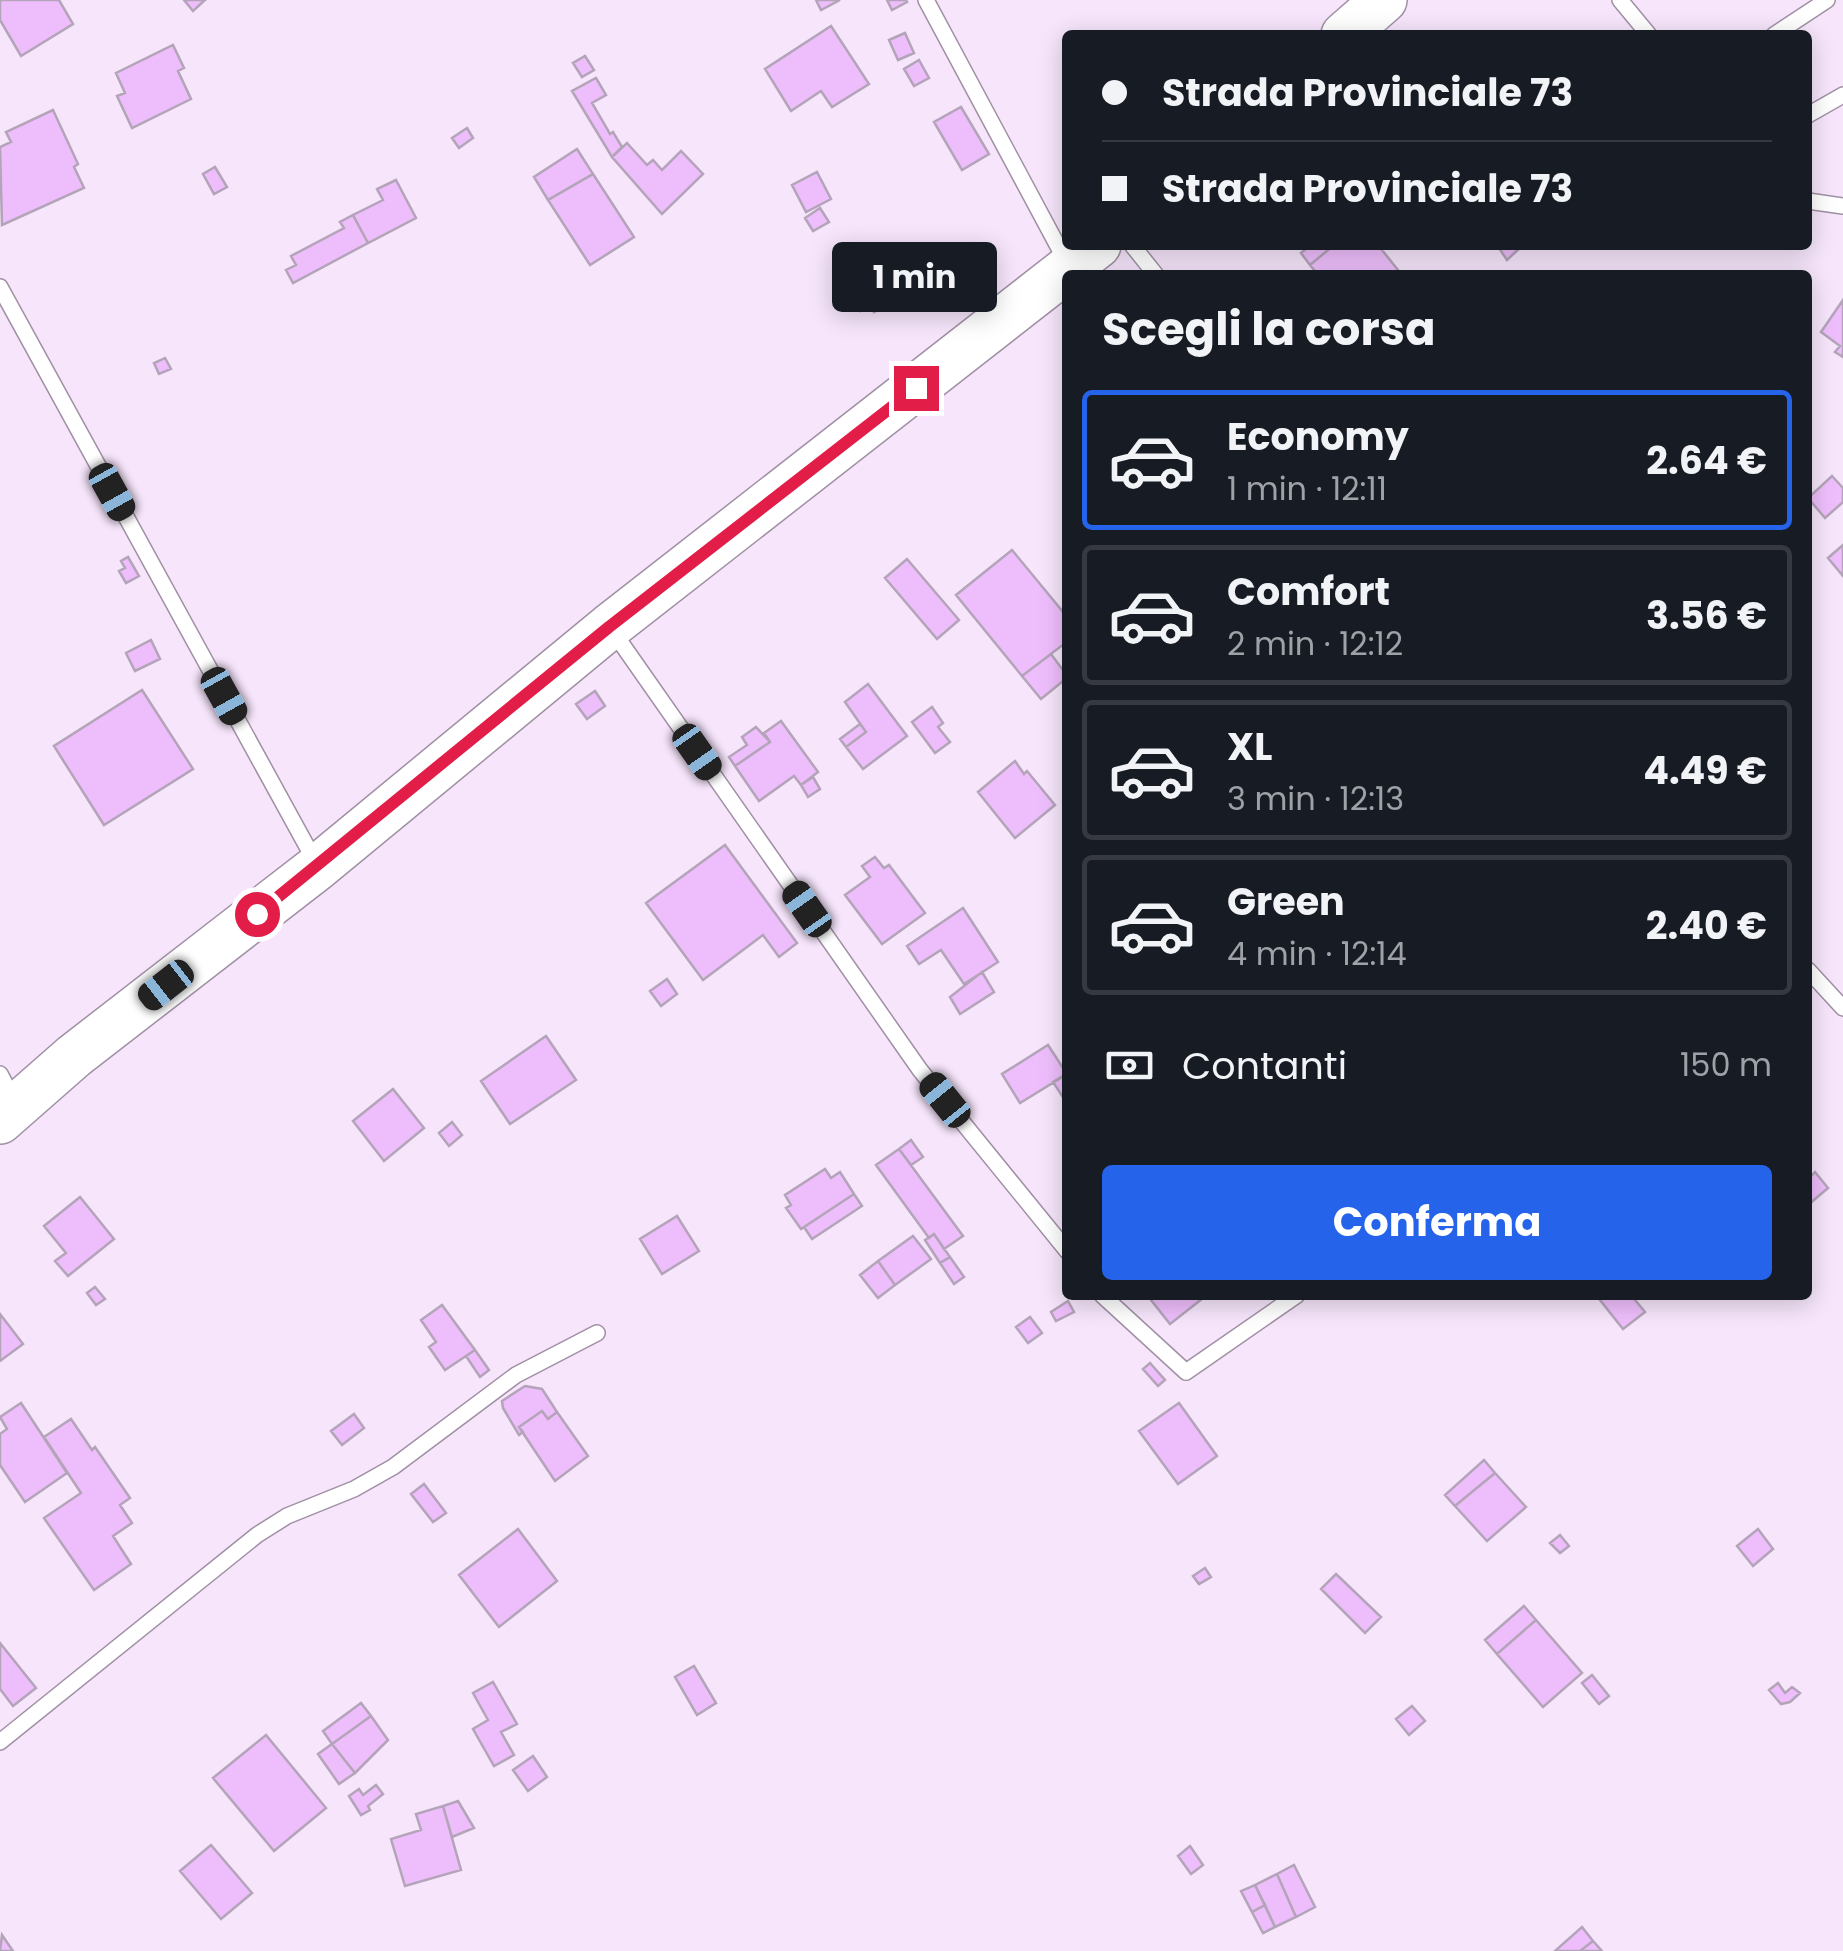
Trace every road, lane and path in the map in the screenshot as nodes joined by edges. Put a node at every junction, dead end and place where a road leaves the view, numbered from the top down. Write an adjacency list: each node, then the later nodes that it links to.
1 (926, 0): 12 (lane)
2 (1384, 0): 5 (street)
3 (1620, 0): 6 (lane)
4 (1827, 0): 7 (lane)
5 (1350, 30)
6 (1645, 30)
7 (1782, 30)
8 (1843, 95): 9 (lane)
9 (1812, 113)
10 (1812, 202): 11 (lane)
11 (1843, 206)
12 (1062, 221)
13 (1136, 250): 14 (lane)
14 (1152, 270)
15 (1062, 274): 17 (street)
16 (0, 287): 18 (lane)
17 (609, 627): 18 (street); 22 (lane)
18 (318, 866): 21 (street)
19 (1812, 974): 20 (lane)
20 (1843, 1008)
21 (6, 1100)
22 (1062, 1245)
23 (1107, 1300): 24 (lane)
24 (1290, 1300)
25 (597, 1334): 26 (lane)
26 (0, 1742)

